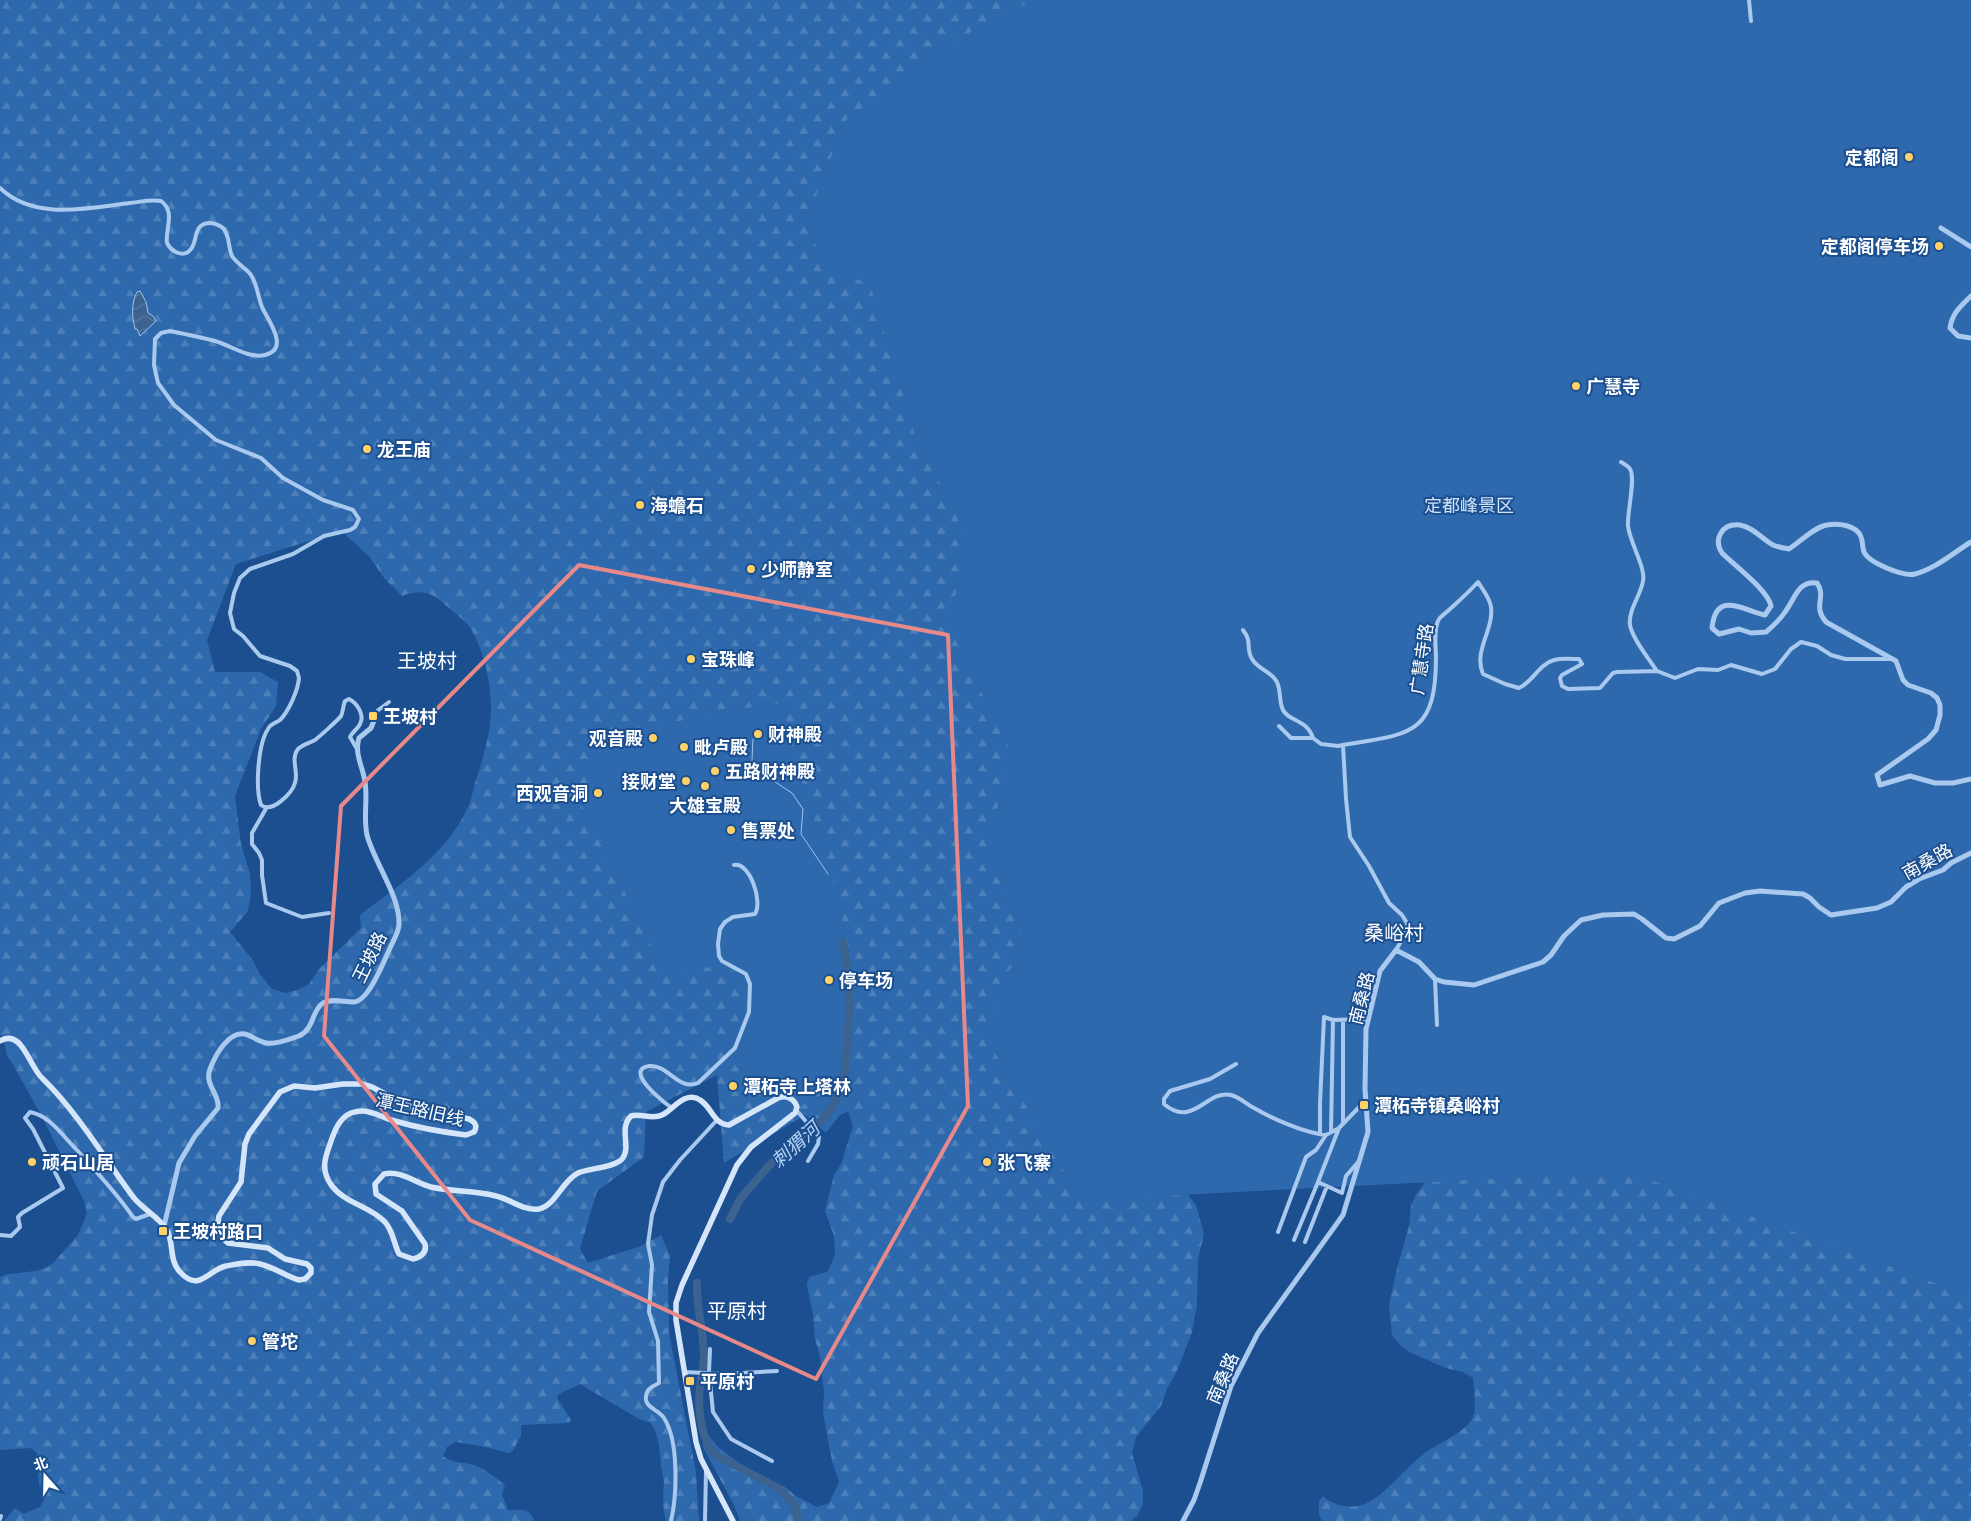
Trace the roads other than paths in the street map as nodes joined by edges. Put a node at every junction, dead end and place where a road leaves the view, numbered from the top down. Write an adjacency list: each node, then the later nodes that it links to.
1 (1749, 0): 2 (street)
2 (1752, 22)
3 (0, 188): 20 (street)
4 (1941, 228): 5 (street)
5 (1971, 247)
6 (1971, 296): 7 (street)
7 (1971, 338)
8 (1621, 462): 12 (street)
9 (1971, 542): 11 (street)
10 (1243, 630): 16 (street)
11 (1890, 659): 12 (street); 19 (street)
12 (1657, 671): 17 (street, 广慧寺路)
13 (389, 702): 14 (street)
14 (375, 718): 18 (street)
15 (1278, 726): 16 (street)
16 (1313, 738): 17 (street)
17 (1343, 744): 24 (street)
18 (357, 749): 20 (street); 46 (street, 王坡路)
19 (1971, 779)
20 (267, 807): 23 (street)
21 (1971, 853): 25 (street, 南桑路)
22 (734, 864): 33 (street)
23 (329, 912)
24 (1396, 950): 25 (street); 26 (street, 南桑路)
25 (1434, 979): 29 (street)
26 (1369, 1019): 28 (street); 32 (street, 南桑路)
27 (1333, 1020): 28 (street); 38 (street); 39 (street)
28 (1343, 1020): 36 (street)
29 (1437, 1024)
30 (0, 1041): 45 (main road)
31 (1236, 1064): 39 (street)
32 (1366, 1100): 36 (street); 42 (street, 南桑路)
33 (671, 1108): 35 (main road, 潭王路旧线); 46 (main road, 潭王路旧线)
34 (798, 1112): 41 (street)
35 (717, 1120): 53 (main road); 57 (street)
36 (1342, 1124): 37 (street)
37 (1339, 1128): 38 (street); 43 (street)
38 (1331, 1132): 40 (street)
39 (1320, 1134): 40 (street)
40 (1326, 1135): 47 (street)
41 (808, 1161)
42 (1359, 1161): 44 (street); 60 (street, 南桑路)
43 (1318, 1182): 44 (street); 49 (street)
44 (1327, 1186): 50 (street)
45 (150, 1214): 46 (main road); 48 (street)
46 (164, 1226)
47 (1278, 1232)
48 (0, 1235)
49 (1294, 1240)
50 (1305, 1242)
51 (710, 1349): 54 (street)
52 (777, 1371): 54 (street)
53 (686, 1372): 54 (street); 56 (main road)
54 (709, 1372): 55 (street)
55 (772, 1461)
56 (706, 1468): 58 (street); 59 (main road)
57 (671, 1521)
58 (705, 1521)
59 (733, 1521)
60 (1182, 1521)

